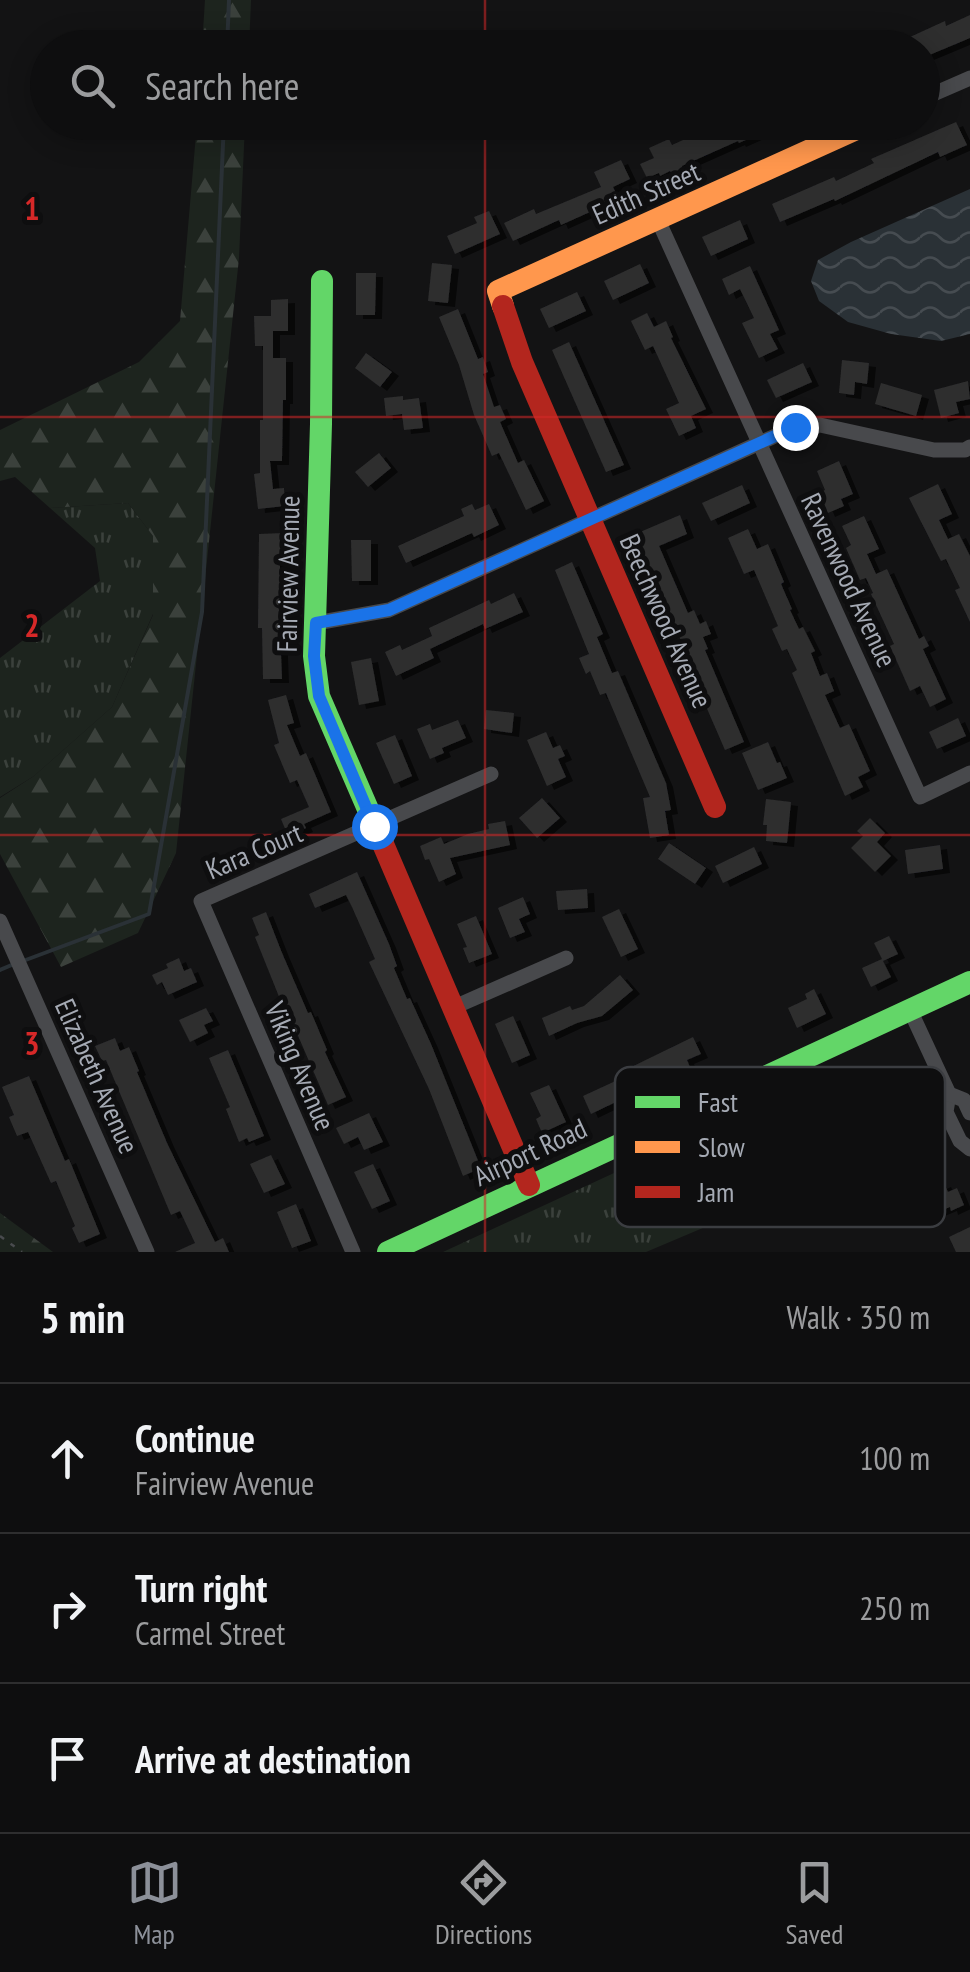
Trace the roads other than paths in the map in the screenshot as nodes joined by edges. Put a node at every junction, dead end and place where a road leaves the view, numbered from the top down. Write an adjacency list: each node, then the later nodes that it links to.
1 (970, 78): 2 (street)
2 (940, 91)
3 (833, 140): 4 (street, Edith Street)
4 (658, 220): 6 (street, Edith Street); 7 (street, Ravenwood Avenue)
5 (322, 280): 10 (street, Fairview Avenue)
6 (498, 292): 9 (street, Beechwood Avenue)
7 (758, 442): 8 (street); 9 (street); 12 (street, Ravenwood Avenue)
8 (968, 453)
9 (588, 520): 10 (street); 13 (street, Beechwood Avenue)
10 (316, 623): 14 (street, Fairview Avenue)
11 (491, 774): 14 (street, Kara Court)
12 (970, 774)
13 (715, 807)
14 (374, 826): 15 (street, Kara Court); 19 (street, Fairview Avenue)
15 (201, 900): 30 (street, Viking Avenue)
16 (0, 921): 29 (street, Elizabeth Avenue)
17 (566, 958): 19 (street)
18 (970, 982): 20 (street, Airport Road)
19 (452, 1008): 28 (street, Fairview Avenue)
20 (910, 1010): 21 (street, Airport Road); 22 (street)
21 (786, 1067)
22 (937, 1067)
23 (945, 1084): 24 (street)
24 (950, 1094): 25 (street); 27 (street)
25 (970, 1113)
26 (615, 1145): 28 (street, Airport Road)
27 (970, 1149)
28 (528, 1185): 31 (street, Airport Road)
29 (147, 1252)
30 (353, 1252)
31 (388, 1252)

